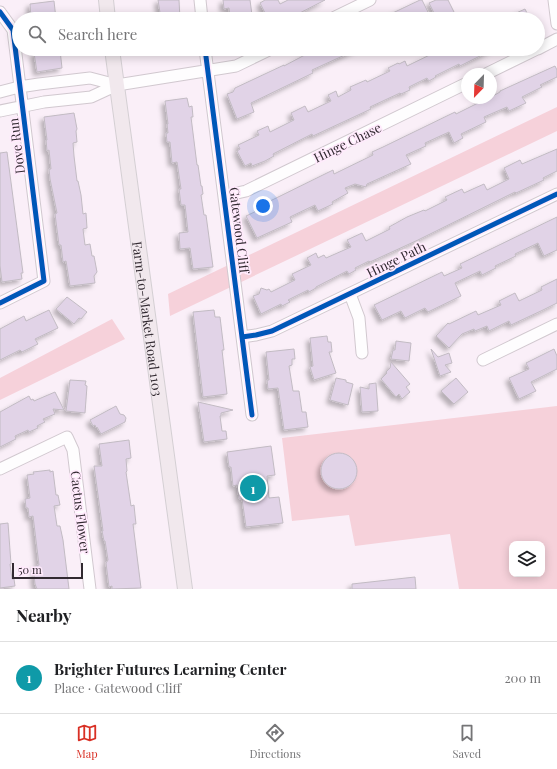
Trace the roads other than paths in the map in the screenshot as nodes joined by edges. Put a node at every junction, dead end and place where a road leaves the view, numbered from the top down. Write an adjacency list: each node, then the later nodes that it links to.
1 (106, 0): 6 (main road)
2 (200, 0): 7 (street)
3 (370, 0): 8 (street)
4 (554, 0): 9 (street)
5 (0, 12): 10 (street, Dove Run)
6 (107, 12)
7 (201, 12)
8 (345, 12)
9 (557, 24)
10 (12, 29)
11 (557, 39): 12 (street)
12 (545, 45)
13 (16, 56): 22 (street, Dove Run)
14 (113, 56): 20 (main road, Farm-to-Market Road 1103)
15 (206, 56): 19 (street, Gatewood Cliff)
16 (257, 56): 19 (street)
17 (523, 56): 18 (street)
18 (497, 69)
19 (207, 71): 20 (street); 27 (street, Gatewood Cliff)
20 (117, 85): 22 (street); 24 (street); 37 (main road, Farm-to-Market Road 1103)
21 (461, 86): 27 (street, Hinge Chase)
22 (19, 87): 23 (street); 24 (street, Dove Run)
23 (0, 92)
24 (23, 106): 25 (street); 29 (street, Dove Run)
25 (0, 111)
26 (557, 194): 28 (street, Hinge Path)
27 (224, 196): 31 (street, Gatewood Cliff)
28 (350, 294): 31 (street, Hinge Path); 32 (street)
29 (0, 302)
30 (557, 324): 33 (street)
31 (242, 337): 34 (street, Gatewood Cliff)
32 (362, 353)
33 (483, 360)
34 (252, 415)
35 (0, 469): 36 (street, Cactus Flower)
36 (90, 589)
37 (184, 589)

